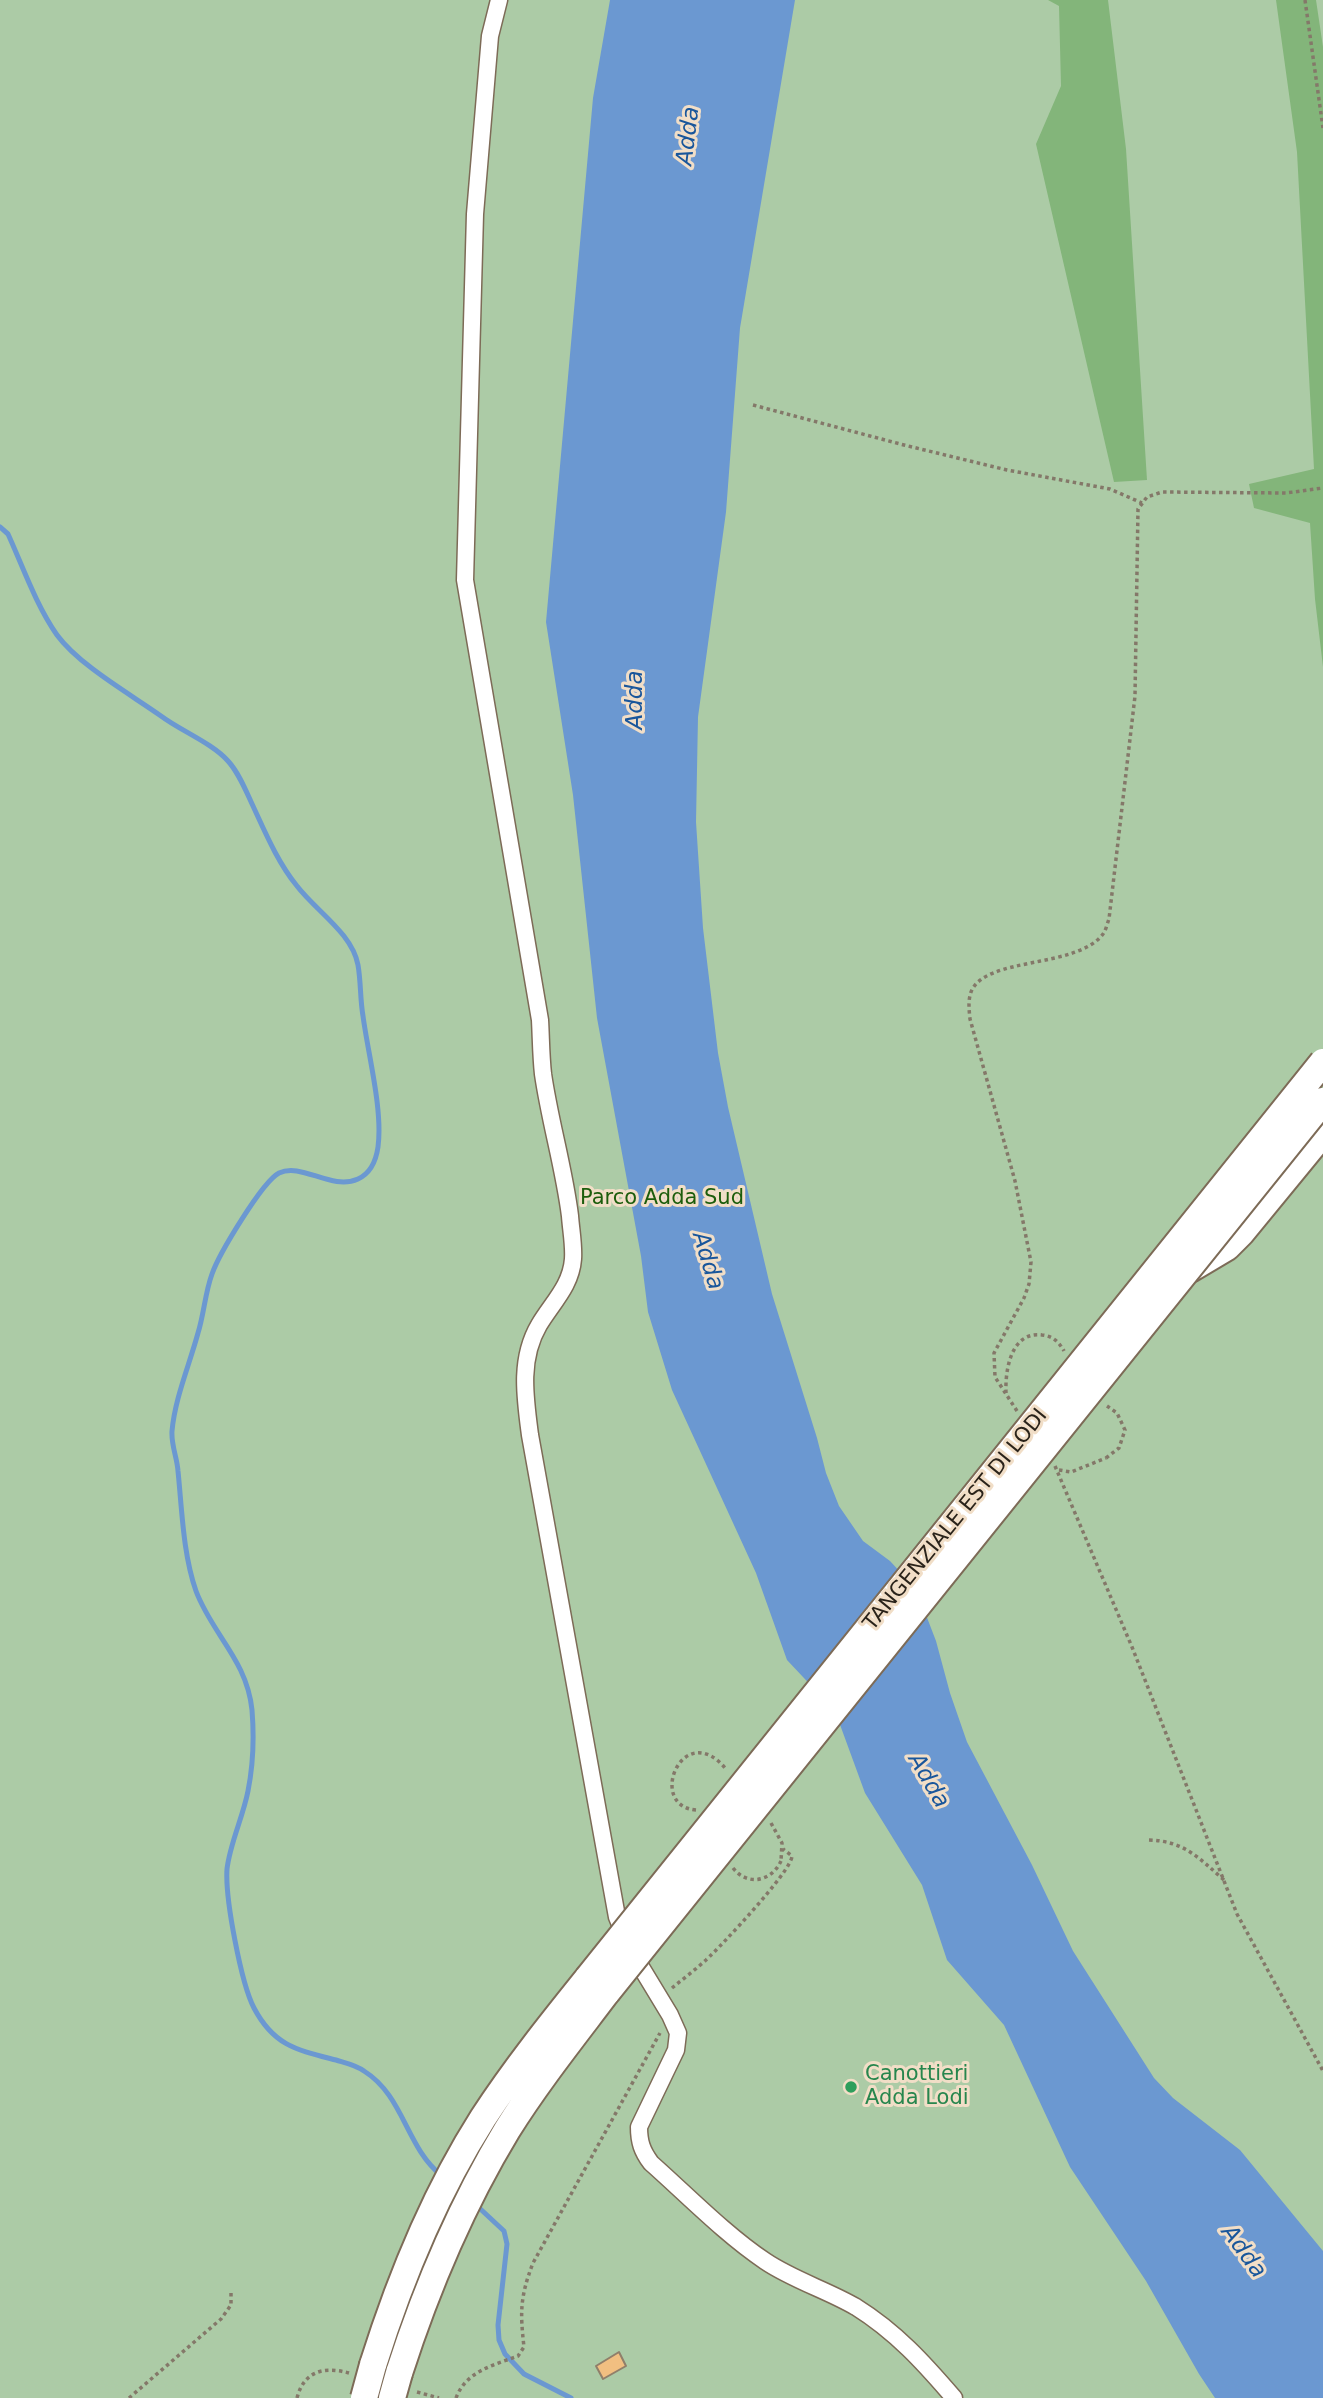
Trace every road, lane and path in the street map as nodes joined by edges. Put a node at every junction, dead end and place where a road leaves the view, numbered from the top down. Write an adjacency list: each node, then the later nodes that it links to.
1 (499, 0): 23 (street)
2 (1305, 0): 3 (path)
3 (1323, 128)
4 (753, 405): 6 (path)
5 (1323, 488): 6 (path)
6 (1142, 503): 12 (path)
7 (1323, 1062): 22 (highway, TANGENZIALE EST DI LODI, bridge)
8 (1323, 1101): 10 (highway, TANGENZIALE EST DI LODI, bridge)
9 (1323, 1133): 10 (highway)
10 (1186, 1272): 22 (highway, TANGENZIALE EST DI LODI, bridge)
11 (1065, 1356): 12 (path)
12 (1006, 1395): 13 (path)
13 (1021, 1416)
14 (1050, 1458): 16 (path)
15 (1106, 1458): 16 (path)
16 (1057, 1469): 21 (path)
17 (690, 1755): 18 (path)
18 (700, 1810)
19 (1149, 1840): 21 (path)
20 (782, 1849): 23 (path)
21 (1225, 1882): 25 (path)
22 (598, 1985): 27 (highway); 29 (highway, bridge)
23 (660, 1999): 24 (street)
24 (670, 2015): 30 (path); 31 (street)
25 (1323, 2071)
26 (231, 2291): 28 (path)
27 (396, 2386)
28 (128, 2398)
29 (364, 2398)
30 (456, 2398)
31 (954, 2398)

